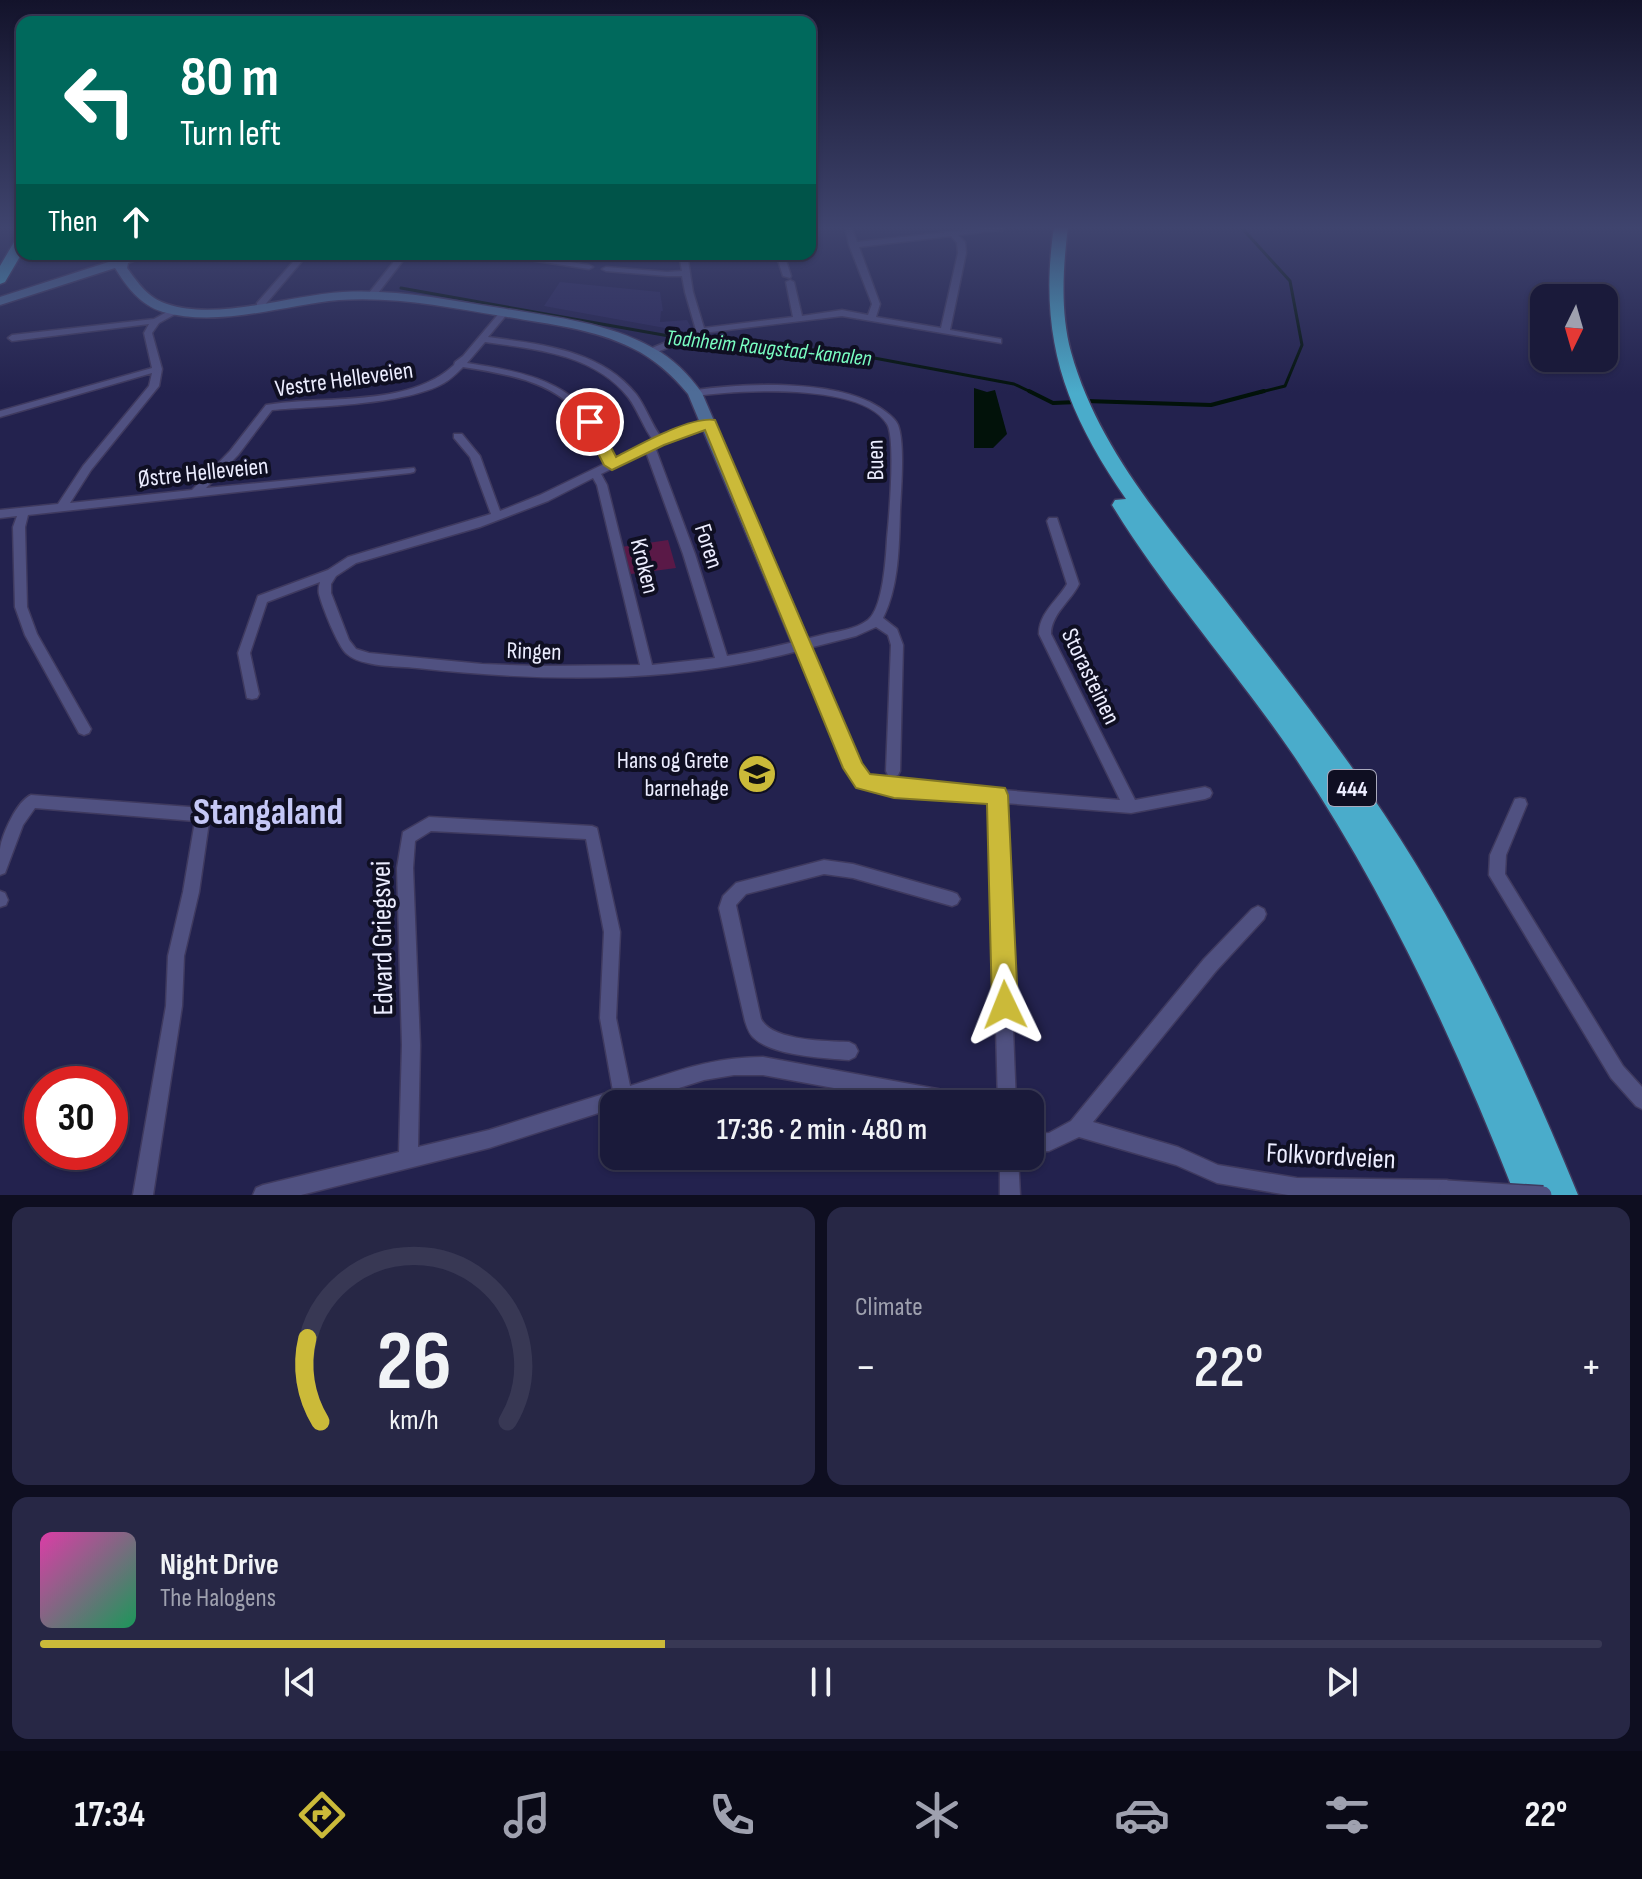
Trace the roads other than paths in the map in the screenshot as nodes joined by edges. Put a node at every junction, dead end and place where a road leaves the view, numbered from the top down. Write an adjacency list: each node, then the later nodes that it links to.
1 (55, 282): 12 (street)
2 (132, 282): 14 (street, Foren)
3 (280, 282): 13 (street)
4 (382, 282): 11 (street)
5 (688, 282): 19 (street)
6 (790, 282): 17 (street)
7 (867, 282): 16 (street)
8 (956, 282): 20 (street)
9 (1042, 282): 27 (highway, 444)
10 (1056, 282): 27 (highway, 444)
11 (372, 295): 13 (street, Foren); 15 (street, Foren)
12 (0, 300)
13 (260, 305): 14 (street, Foren)
14 (176, 310): 18 (street)
15 (504, 313): 22 (street, Vestre Helleveien); 24 (street, Foren)
16 (872, 317): 17 (street); 20 (street)
17 (798, 318): 19 (street)
18 (156, 321): 21 (street); 26 (street)
19 (701, 331): 24 (street)
20 (945, 331): 23 (street)
21 (12, 338)
22 (481, 339): 25 (street, Vestre Helleveien); 33 (street, Foren)
23 (998, 341)
24 (650, 352): 28 (street, Foren)
25 (458, 364): 34 (street); 37 (street, Vestre Helleveien)
26 (157, 369): 29 (street); 38 (street)
27 (1064, 380): 31 (highway, 444)
28 (695, 393): 30 (street, Foren); 44 (street, Buen)
29 (0, 414)
30 (710, 424): 33 (street); 45 (street, Foren)
31 (1084, 428): 73 (highway, 444); 75 (highway, 444)
32 (458, 436): 41 (street)
33 (654, 444): 34 (street); 46 (street, Foren)
34 (612, 465): 36 (street)
35 (410, 470): 37 (street, Østre Helleveien)
36 (596, 474): 41 (street); 47 (street, Kroken)
37 (196, 492): 38 (street, Østre Helleveien)
38 (62, 507): 39 (street, Østre Helleveien)
39 (24, 511): 40 (street, Østre Helleveien); 49 (street)
40 (0, 514)
41 (497, 516): 43 (street)
42 (1053, 521): 54 (street, Storasteinen)
43 (332, 573): 47 (street, Ringen); 48 (street)
44 (876, 620): 45 (street); 50 (street)
45 (802, 646): 46 (street, Ringen); 52 (street, Foren)
46 (722, 661): 47 (street, Ringen)
47 (647, 669)
48 (252, 694)
49 (84, 729)
50 (893, 771)
51 (1205, 793): 54 (street)
52 (997, 795): 54 (street); 62 (street)
53 (1520, 804): 63 (street)
54 (1131, 807)
55 (0, 868): 70 (street)
56 (952, 899): 58 (street)
57 (1258, 914): 65 (street)
58 (849, 1051)
59 (622, 1090): 67 (street, Edvard Griegsvei)
60 (647, 1090): 61 (street)
61 (894, 1090)
62 (1007, 1090)
63 (1642, 1100)
64 (600, 1105): 67 (street)
65 (1077, 1127): 66 (street); 69 (street, Folkvordveien)
66 (1044, 1143)
67 (408, 1158): 71 (street)
68 (1009, 1170): 72 (street)
69 (1298, 1191): 74 (street, Folkvordveien, bridge)
70 (143, 1195)
71 (265, 1195)
72 (1010, 1195)
73 (1532, 1195)
74 (1543, 1195)
75 (1561, 1195)

